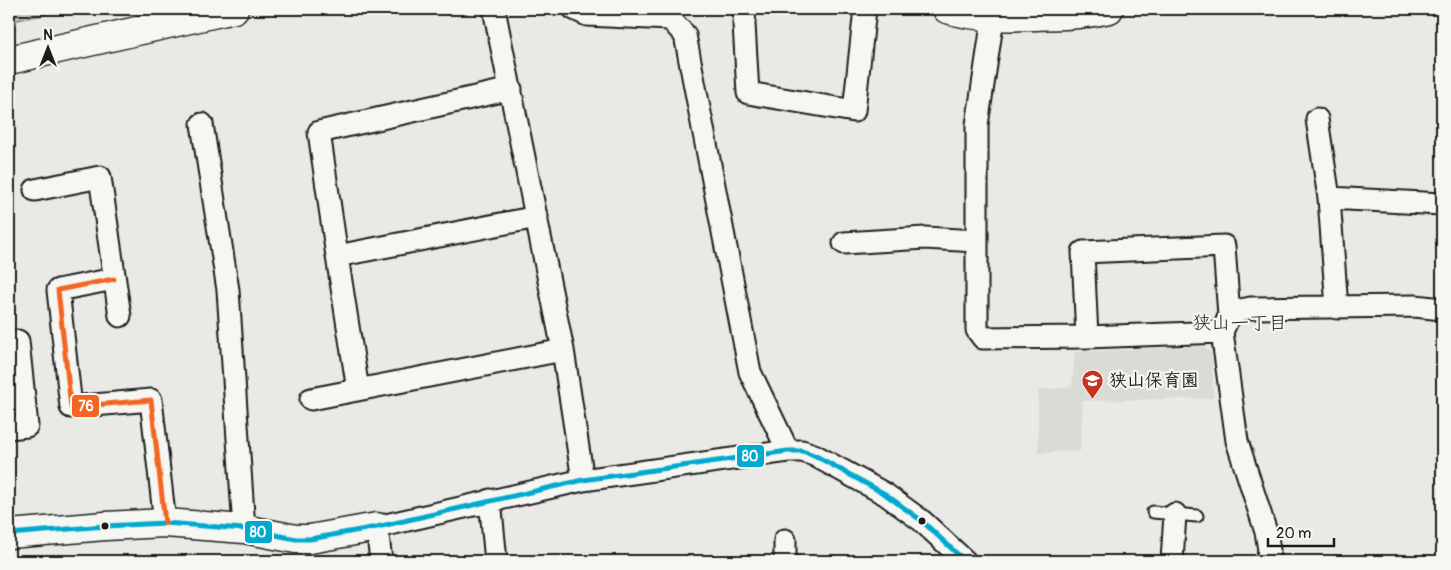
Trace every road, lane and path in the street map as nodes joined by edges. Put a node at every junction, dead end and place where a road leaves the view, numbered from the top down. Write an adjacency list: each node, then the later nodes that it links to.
1 (234, 9): 9 (street)
2 (494, 9): 10 (street)
3 (574, 9): 31 (street)
4 (745, 9): 5 (street)
5 (865, 9)
6 (946, 9): 8 (street)
7 (1110, 9): 8 (street)
8 (993, 18): 17 (street)
9 (9, 60)
10 (510, 90): 16 (street); 19 (street)
11 (1317, 119): 14 (street)
12 (202, 124): 39 (street)
13 (35, 190): 20 (street)
14 (1329, 198): 15 (street); 21 (street)
15 (1442, 204)
16 (536, 217): 19 (street); 27 (street)
17 (976, 240): 18 (street); 25 (street)
18 (844, 243)
19 (337, 256): 28 (street)
20 (114, 279): 23 (street); 37 (street)
21 (1337, 308): 22 (street); 24 (street)
22 (1442, 309)
23 (120, 316)
24 (1226, 324): 25 (street); 25 (street); 47 (street)
25 (1087, 337)
26 (9, 343): 30 (street)
27 (563, 350): 28 (street); 32 (street)
28 (358, 390): 29 (street)
29 (311, 399)
30 (9, 428)
31 (788, 451): 32 (street); 45 (street)
32 (583, 480): 33 (street)
33 (490, 500): 38 (street); 43 (street)
34 (1153, 512): 35 (lane)
35 (1175, 514): 36 (lane); 46 (street)
36 (1196, 516)
37 (165, 523): 39 (street); 40 (street)
38 (377, 527): 39 (street); 42 (street)
39 (244, 529)
40 (9, 534)
41 (785, 540): 44 (street)
42 (381, 561)
43 (496, 561)
44 (785, 561)
45 (964, 561)
46 (1172, 561)
47 (1267, 561)

